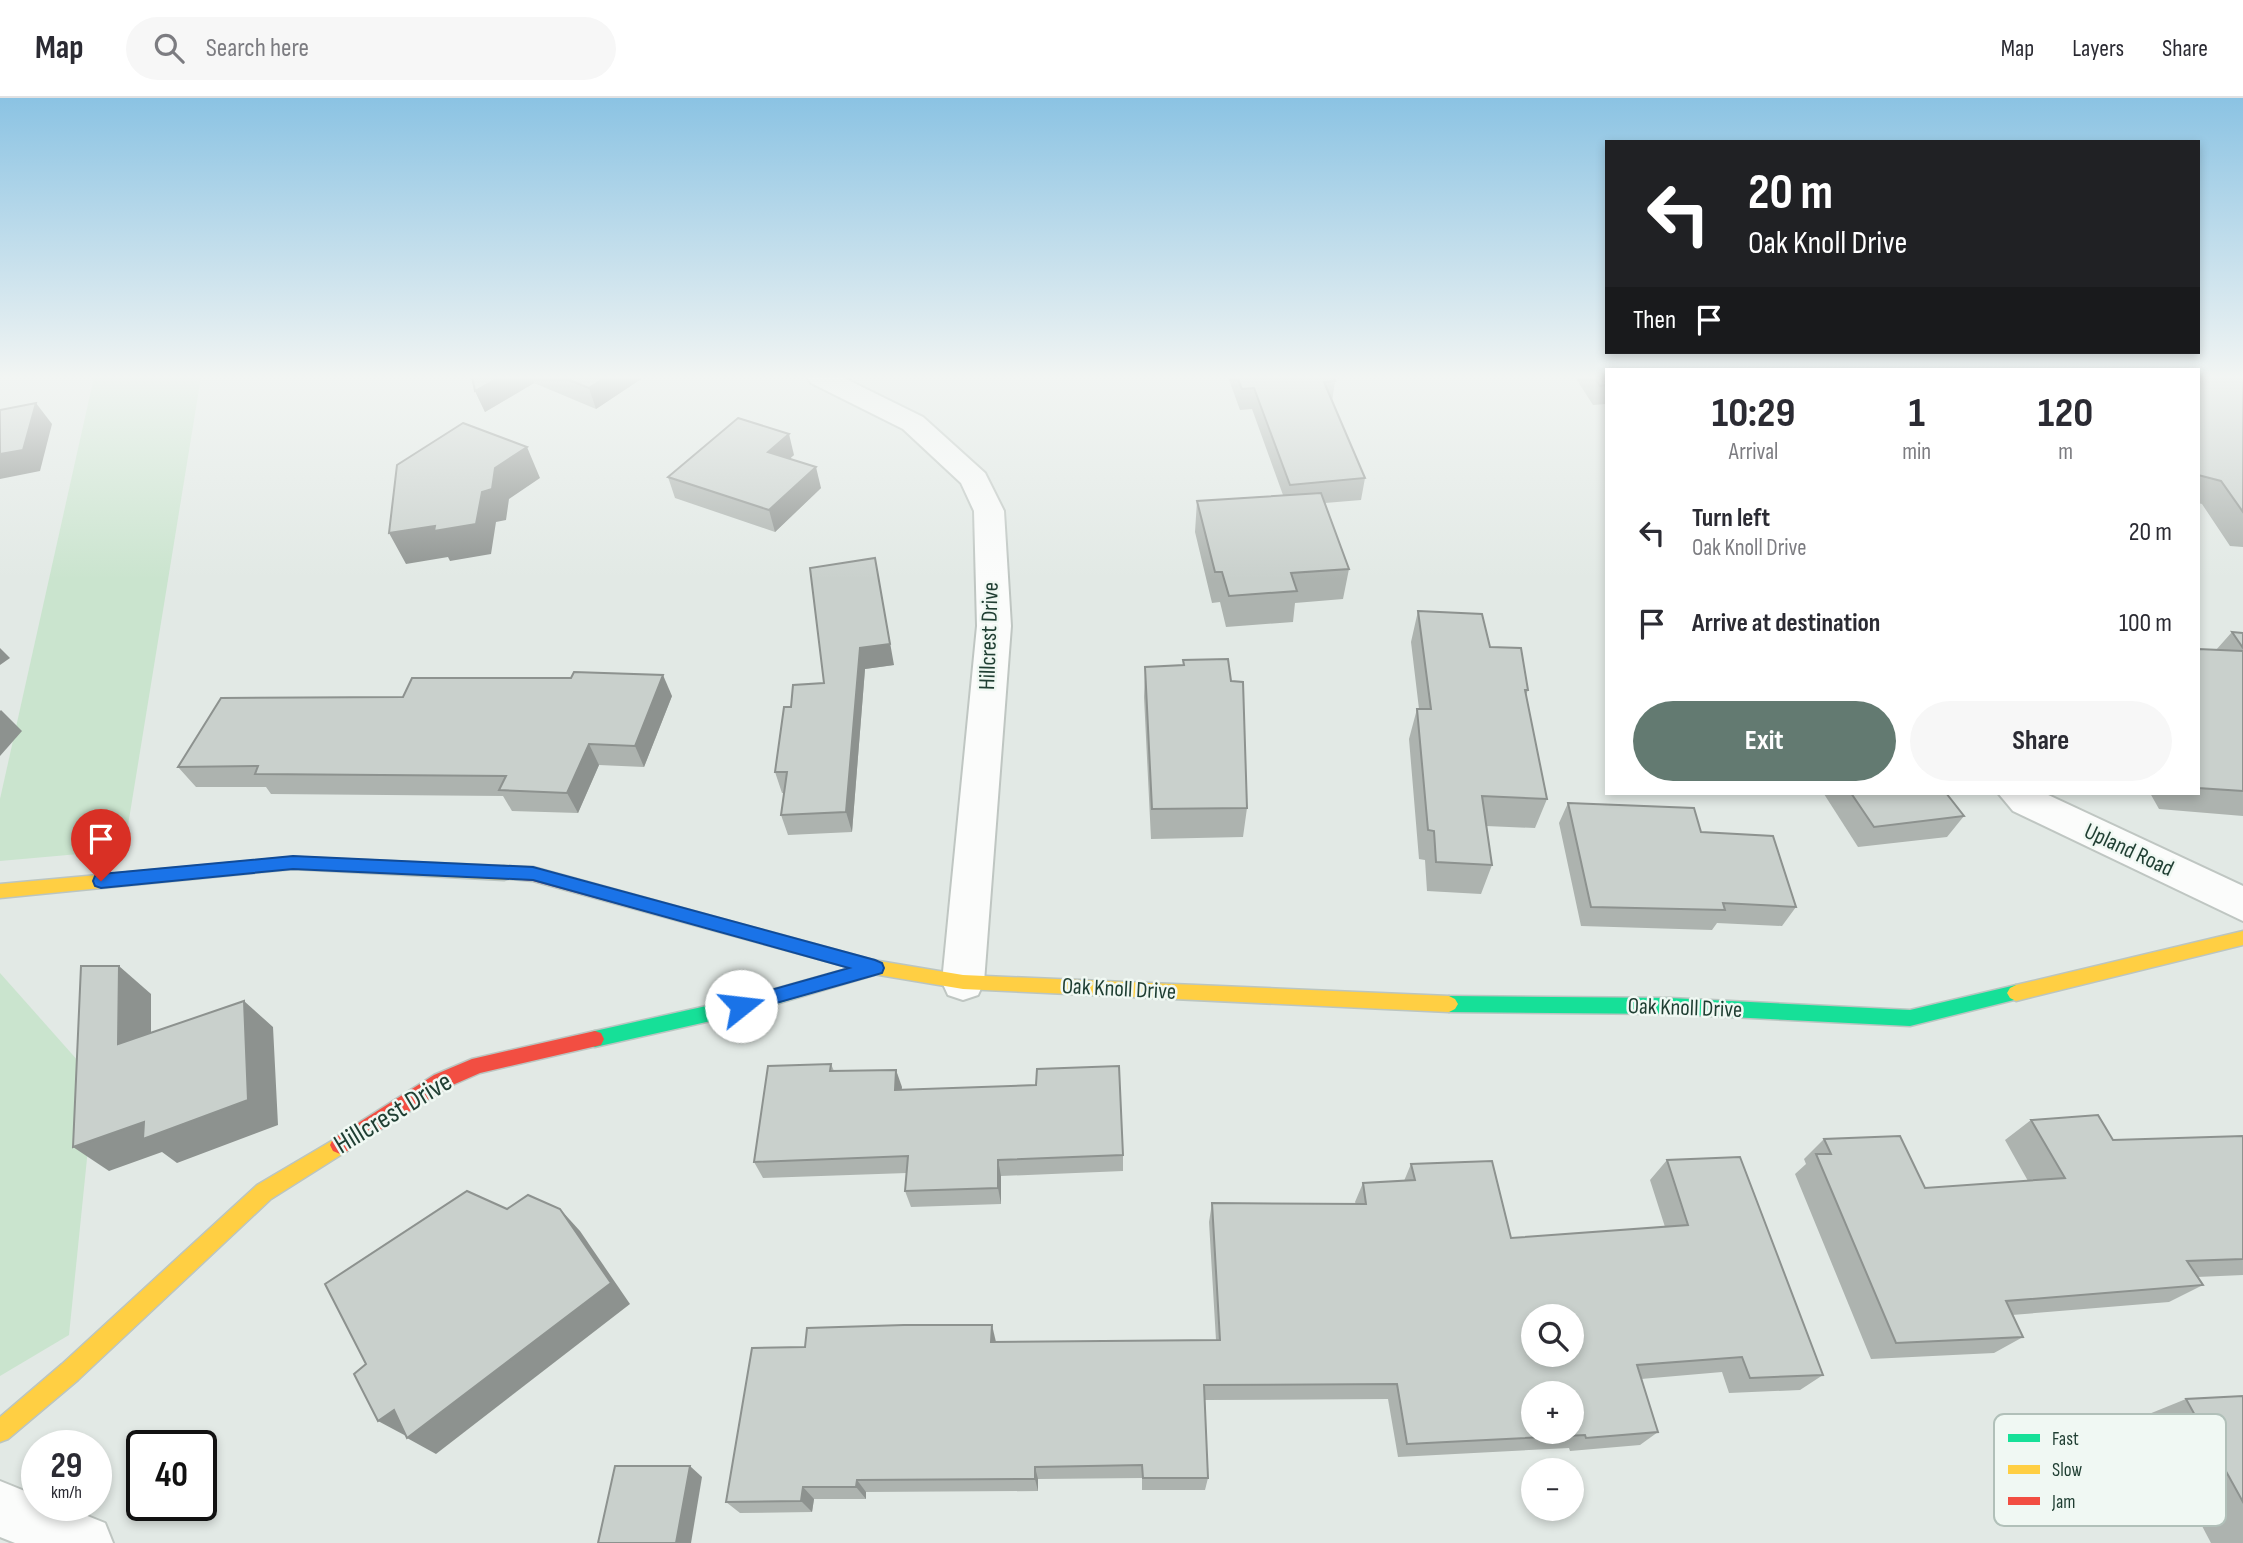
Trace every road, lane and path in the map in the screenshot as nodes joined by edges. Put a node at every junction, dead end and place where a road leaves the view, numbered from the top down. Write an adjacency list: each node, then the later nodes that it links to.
1 (936, 444): 7 (street, Hillcrest Drive)
2 (2019, 795): 4 (street, Upland Road)
3 (0, 891): 6 (street, Oak Knoll Drive)
4 (2243, 904)
5 (2243, 938): 7 (street, Oak Knoll Drive)
6 (875, 968): 7 (street, Oak Knoll Drive); 8 (street, Hillcrest Drive)
7 (963, 982)
8 (0, 1431)
9 (0, 1509): 10 (street)
10 (85, 1543)

